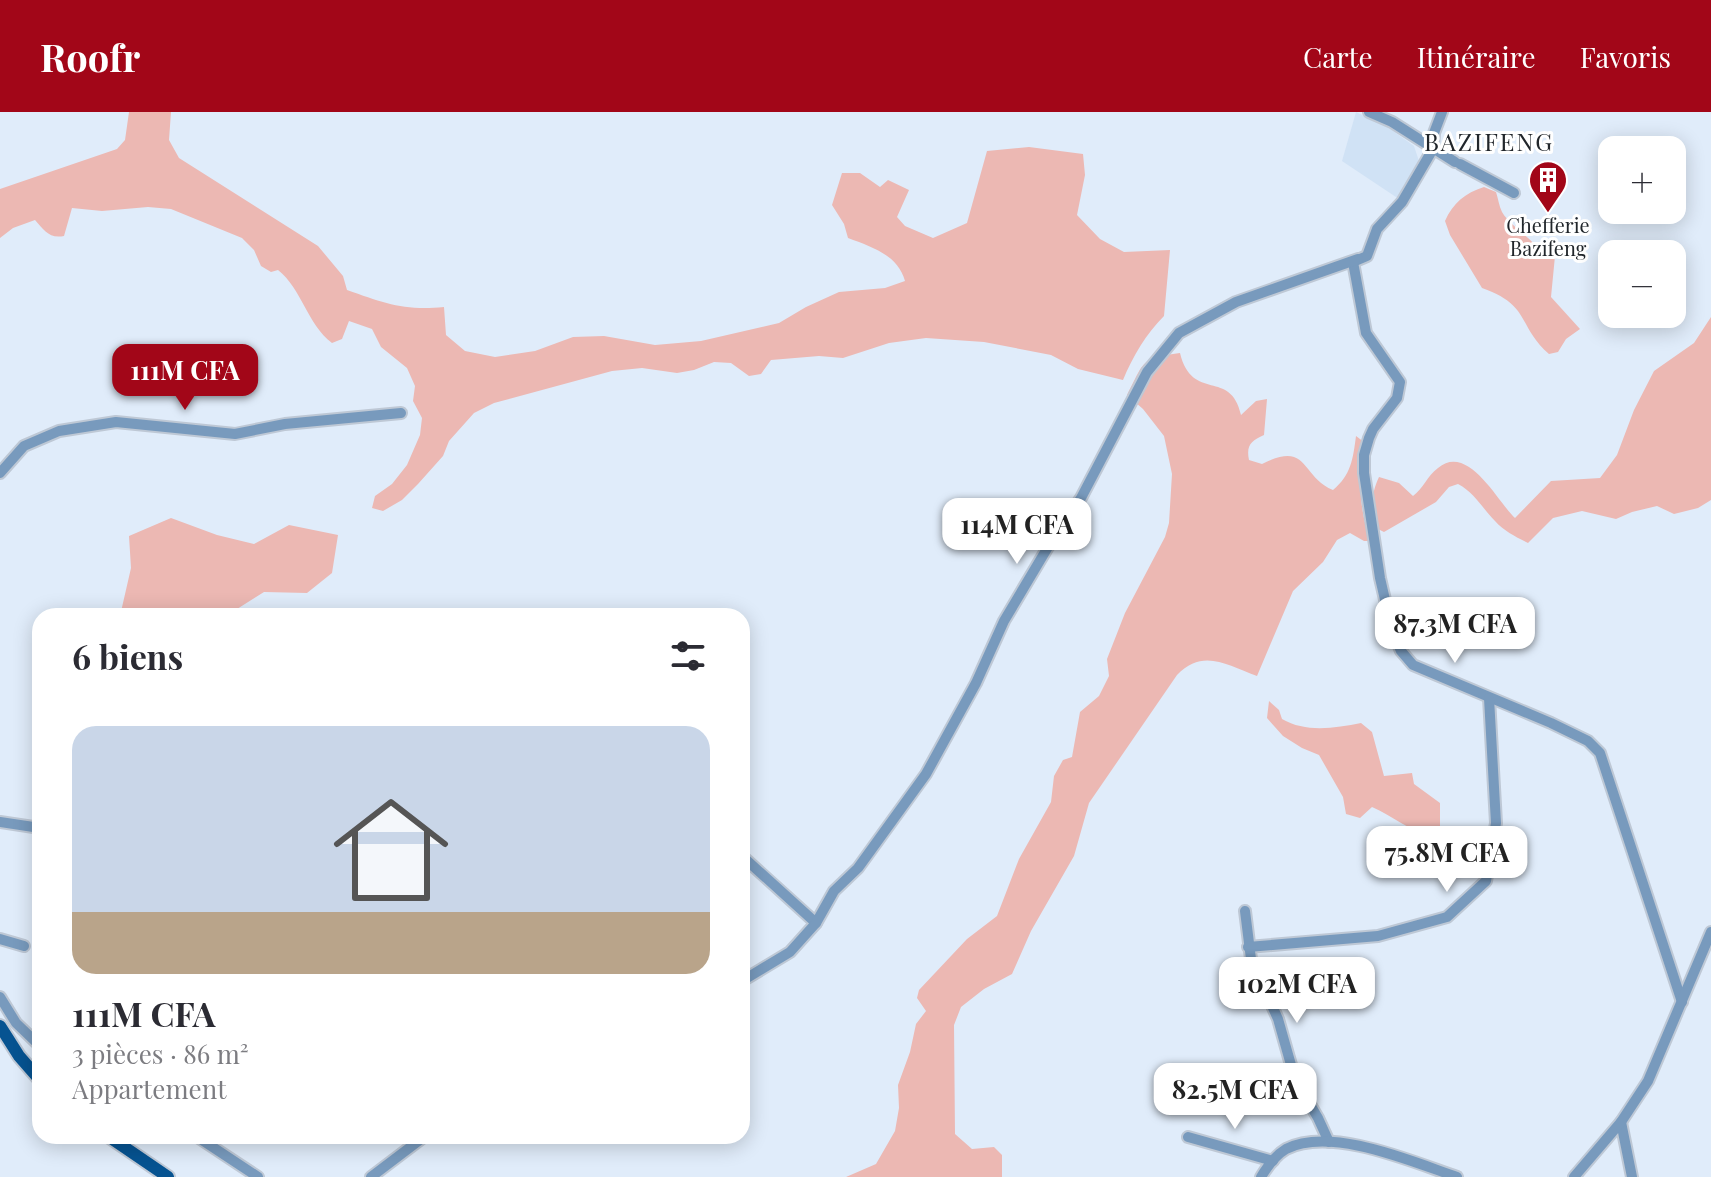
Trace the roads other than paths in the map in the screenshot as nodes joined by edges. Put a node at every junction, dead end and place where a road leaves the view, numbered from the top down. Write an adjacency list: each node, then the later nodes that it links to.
1 (1369, 112): 3 (street)
2 (1442, 112): 3 (street)
3 (1433, 149): 4 (street); 5 (street)
4 (1514, 193)
5 (1367, 256): 8 (street); 13 (street)
6 (401, 413): 7 (street)
7 (0, 473)
8 (1489, 698): 17 (street); 20 (street)
9 (0, 822): 10 (street)
10 (32, 827)
11 (750, 863): 13 (street)
12 (1245, 911): 17 (street)
13 (816, 923): 18 (street)
14 (1711, 932): 20 (street)
15 (0, 939): 16 (street)
16 (24, 946)
17 (1248, 947): 26 (street)
18 (750, 976)
19 (0, 997): 22 (street)
20 (1682, 1002): 24 (street)
21 (0, 1026): 23 (main road)
22 (32, 1038)
23 (32, 1071)
24 (1621, 1122): 36 (street); 37 (street)
25 (1188, 1137): 30 (street)
26 (1329, 1142): 30 (street); 35 (street)
27 (120, 1144): 31 (main road)
28 (208, 1144): 32 (street)
29 (414, 1144): 33 (street)
30 (1273, 1161): 34 (street)
31 (168, 1177)
32 (258, 1177)
33 (371, 1177)
34 (1261, 1177)
35 (1457, 1177)
36 (1574, 1177)
37 (1632, 1177)

